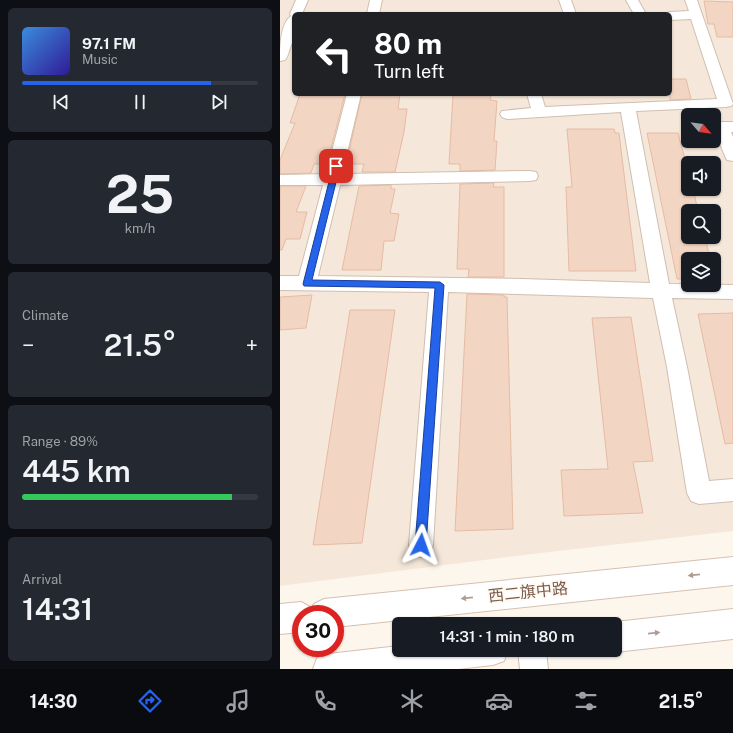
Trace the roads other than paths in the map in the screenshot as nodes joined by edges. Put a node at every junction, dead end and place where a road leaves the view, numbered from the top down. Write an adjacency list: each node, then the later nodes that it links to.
1 (302, 0): 6 (street)
2 (376, 0): 7 (street)
3 (565, 0): 8 (street)
4 (632, 0): 9 (street)
5 (691, 0): 12 (street)
6 (296, 12)
7 (373, 12)
8 (569, 12)
9 (639, 12)
10 (292, 14): 11 (street)
11 (280, 15)
12 (696, 15): 13 (street); 18 (street)
13 (672, 16)
14 (292, 25): 15 (street)
15 (280, 57)
16 (354, 96): 25 (street)
17 (535, 96): 19 (street)
18 (628, 107): 19 (street); 29 (street)
19 (539, 112): 20 (street)
20 (506, 114)
21 (733, 127): 22 (street)
22 (733, 156)
23 (530, 176): 25 (street)
24 (280, 180): 25 (street)
25 (333, 180): 27 (street)
26 (280, 283): 27 (street)
27 (307, 284): 28 (street)
28 (440, 285): 29 (street); 32 (street)
29 (661, 290): 30 (street); 31 (street)
30 (733, 292)
31 (733, 490)
32 (421, 545)
33 (733, 571): 34 (main road, 西二旗中路, one-way to 34)
34 (344, 612)
35 (292, 617): 36 (main road)
36 (280, 619)
37 (733, 624): 38 (main road, one-way to 37)
38 (622, 636)
39 (432, 657): 41 (main road)
40 (533, 657): 42 (street)
41 (328, 669)
42 (534, 669)

